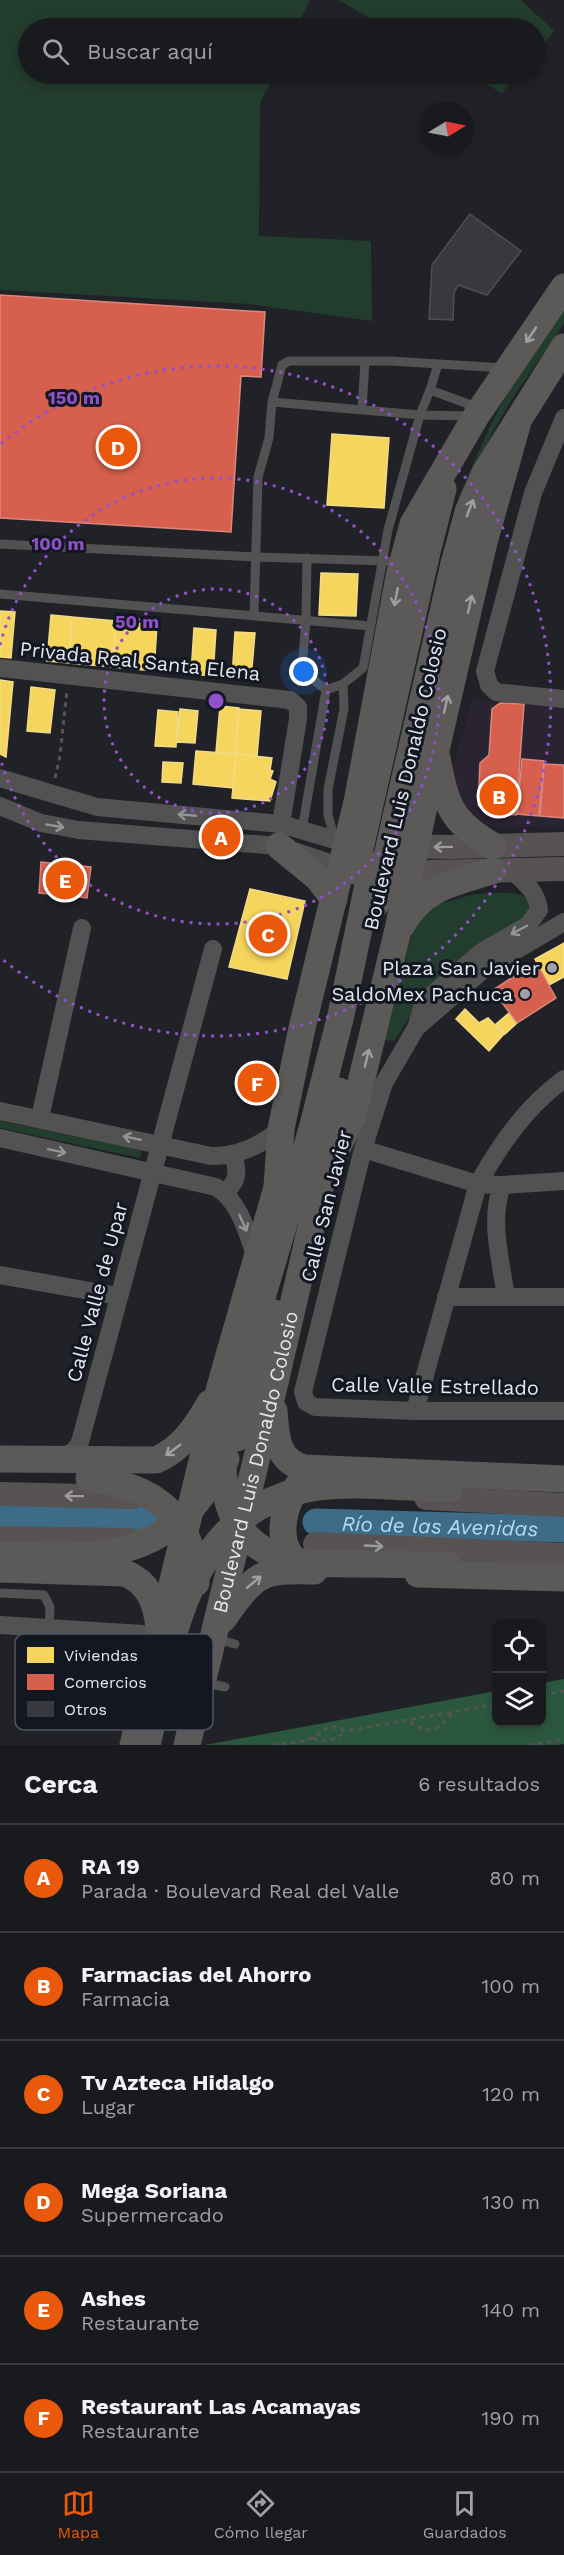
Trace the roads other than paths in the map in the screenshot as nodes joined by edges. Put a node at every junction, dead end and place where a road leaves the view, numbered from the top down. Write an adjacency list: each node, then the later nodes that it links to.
1 (564, 287): 5 (main road, Boulevard Luis Donaldo Colosio, one-way to 5)
2 (564, 346): 12 (main road, Boulevard Luis Donaldo Colosio)
3 (365, 361): 4 (lane); 7 (lane); 8 (lane)
4 (438, 364): 5 (lane); 6 (lane)
5 (509, 368): 9 (main road, Boulevard Luis Donaldo Colosio)
6 (430, 390): 9 (lane); 10 (lane)
7 (272, 402): 8 (lane); 14 (lane)
8 (362, 410): 10 (lane)
9 (479, 413): 10 (lane); 16 (main road, Boulevard Luis Donaldo Colosio)
10 (420, 415): 16 (lane)
11 (564, 418): 24 (street)
12 (517, 425): 25 (main road, Boulevard Luis Donaldo Colosio, one-way to 12); 61 (main road, Boulevard Luis Donaldo Colosio, one-way to 12, bridge)
13 (0, 544): 14 (lane)
14 (257, 558): 15 (lane); 18 (lane)
15 (308, 558): 16 (lane); 19 (lane)
16 (404, 560): 20 (lane); 27 (main road, Boulevard Luis Donaldo Colosio, one-way to 27); 34 (main road, Boulevard Luis Donaldo Colosio, bridge)
17 (0, 594): 18 (lane)
18 (254, 616): 19 (lane)
19 (306, 620): 20 (lane); 23 (lane)
20 (371, 626): 22 (lane)
21 (0, 668): 31 (street, Privada Real Santa Elena)
22 (343, 684): 23 (lane); 34 (lane)
23 (326, 690): 30 (lane)
24 (564, 699)
25 (436, 750): 29 (main road, Boulevard Luis Donaldo Colosio); 35 (main road)
26 (0, 778): 31 (street, one-way to 26)
27 (357, 802): 29 (main road); 34 (main road, Boulevard Luis Donaldo Colosio)
28 (0, 806): 31 (street, one-way to 31)
29 (422, 813): 33 (main road, Boulevard Luis Donaldo Colosio)
30 (302, 830): 31 (street); 34 (street)
31 (280, 835): 34 (street); 38 (main road)
32 (564, 843): 35 (main road)
33 (415, 847): 34 (main road); 35 (main road, one-way to 33); 37 (main road, Boulevard Luis Donaldo Colosio)
34 (346, 850): 37 (main road); 38 (main road, Boulevard Luis Donaldo Colosio); 59 (main road, Boulevard Luis Donaldo Colosio, bridge); 89 (main road, bridge)
35 (499, 862): 36 (main road); 37 (main road); 39 (street); 41 (main road)
36 (564, 869)
37 (409, 875): 41 (main road, Boulevard Luis Donaldo Colosio)
38 (333, 901): 41 (main road); 48 (main road, Boulevard Luis Donaldo Colosio)
39 (539, 910): 40 (street, Calle San Javier); 44 (street, Calle San Javier, one-way to 44)
40 (564, 920): 44 (street, Calle San Javier)
41 (399, 924): 61 (main road, Boulevard Luis Donaldo Colosio, one-way to 41)
42 (82, 928): 47 (street)
43 (213, 949): 50 (street, Calle Valle de Upar)
44 (479, 964): 51 (street, Calle San Javier)
45 (564, 1079): 56 (street)
46 (0, 1111): 47 (street)
47 (40, 1118): 50 (street, one-way to 47)
48 (281, 1129): 52 (street); 59 (main road, Boulevard Luis Donaldo Colosio)
49 (0, 1138): 54 (street, one-way to 54)
50 (162, 1145): 53 (street); 54 (street, Calle Valle de Upar)
51 (363, 1149): 56 (street); 70 (street, Calle San Javier)
52 (233, 1154): 53 (street); 60 (street)
53 (211, 1156): 57 (street)
54 (153, 1172): 57 (street); 64 (street, Calle Valle de Upar)
55 (564, 1181): 58 (street)
56 (478, 1184): 58 (street); 65 (street)
57 (206, 1185): 60 (street)
58 (502, 1185): 66 (street)
59 (277, 1186): 62 (main road, Boulevard Luis Donaldo Colosio)
60 (225, 1192): 62 (street, one-way to 62)
61 (319, 1192): 69 (main road, Boulevard Luis Donaldo Colosio); 86 (main road, bridge)
62 (257, 1261): 68 (main road, Boulevard Luis Donaldo Colosio)
63 (0, 1275): 64 (street)
64 (118, 1296): 73 (street, Calle Valle de Upar)
65 (446, 1297): 66 (street); 71 (street)
66 (506, 1297): 67 (street)
67 (564, 1297)
68 (220, 1387): 75 (main road, one-way to 75); 96 (main road, Boulevard Luis Donaldo Colosio)
69 (273, 1391): 78 (main road); 99 (main road, Boulevard Luis Donaldo Colosio)
70 (306, 1402): 71 (street, Calle Valle Estrellado)
71 (415, 1411): 72 (street, Calle Valle Estrellado)
72 (564, 1411)
73 (0, 1453)
74 (0, 1459): 75 (main road)
75 (140, 1462): 91 (main road)
76 (0, 1476): 98 (main road, bridge)
77 (564, 1479): 78 (main road)
78 (316, 1482): 82 (main road); 90 (main road)
79 (0, 1494): 81 (main road, one-way to 79)
80 (564, 1494): 97 (main road, bridge)
81 (132, 1497)
82 (564, 1505)
83 (0, 1538): 84 (main road)
84 (130, 1540)
85 (315, 1544): 87 (main road, one-way to 87)
86 (0, 1555)
87 (564, 1555)
88 (0, 1569): 91 (main road)
89 (564, 1569)
90 (315, 1571): 92 (main road); 99 (main road, one-way to 90)
91 (125, 1573): 96 (main road)
92 (564, 1578)
93 (0, 1593): 95 (lane)
94 (0, 1625): 95 (street)
95 (49, 1628): 96 (street)
96 (159, 1632)
97 (175, 1634)
98 (186, 1634)
99 (222, 1637): 100 (main road, Boulevard Luis Donaldo Colosio)
100 (213, 1687)
101 (136, 1730): 105 (main road, Boulevard Luis Donaldo Colosio)
102 (151, 1730): 106 (main road, bridge)
103 (163, 1730): 107 (main road, bridge)
104 (194, 1730): 108 (main road, Boulevard Luis Donaldo Colosio)
105 (133, 1745)
106 (147, 1745)
107 (160, 1745)
108 (187, 1745)

